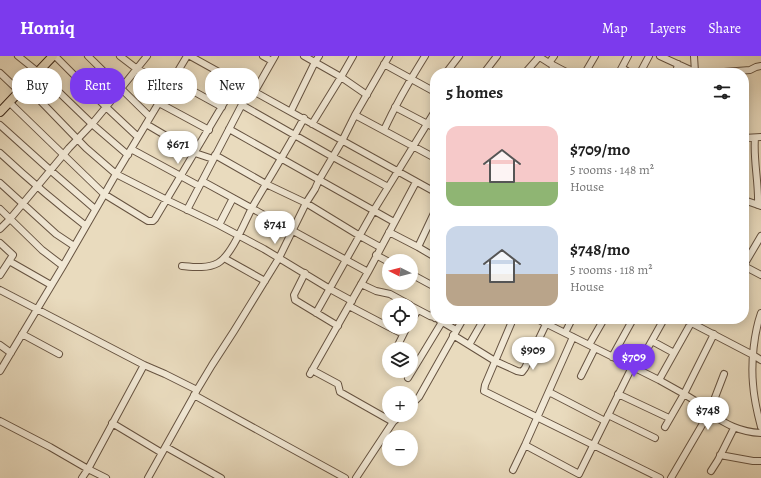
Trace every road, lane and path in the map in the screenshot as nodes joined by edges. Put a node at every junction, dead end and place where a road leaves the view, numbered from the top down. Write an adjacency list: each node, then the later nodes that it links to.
1 (18, 56): 28 (street)
2 (88, 56): 30 (street)
3 (120, 56): 31 (street)
4 (147, 56): 32 (street)
5 (189, 56): 33 (street); 34 (street)
6 (263, 56): 22 (street)
7 (304, 56): 23 (street)
8 (320, 56): 23 (street)
9 (353, 56): 49 (street)
10 (389, 56): 24 (street)
11 (425, 56): 50 (street)
12 (459, 56): 35 (street)
13 (497, 56): 36 (street)
14 (539, 56): 25 (street); 37 (street)
15 (554, 56): 25 (street)
16 (595, 56): 40 (street)
17 (628, 56): 41 (street)
18 (649, 56): 42 (street)
19 (660, 56): 26 (street)
20 (694, 56): 45 (street)
21 (51, 57): 29 (main road); 68 (street)
22 (273, 58): 51 (street)
23 (315, 62): 49 (street); 72 (street)
24 (384, 64): 50 (street); 59 (street)
25 (551, 64): 38 (street); 39 (street)
26 (678, 64): 43 (street); 44 (street)
27 (761, 66): 46 (street)
28 (33, 68)
29 (41, 68)
30 (100, 68)
31 (136, 68)
32 (138, 68)
33 (181, 68)
34 (212, 68)
35 (450, 68)
36 (488, 68)
37 (529, 68)
38 (551, 68)
39 (559, 68)
40 (588, 68)
41 (622, 68)
42 (643, 68)
43 (677, 68)
44 (686, 68)
45 (695, 68)
46 (749, 70)
47 (0, 73): 52 (street)
48 (133, 74): 53 (street)
49 (341, 77): 59 (street); 79 (street)
50 (411, 78): 54 (street); 70 (street)
51 (259, 80)
52 (12, 81)
53 (125, 84)
54 (430, 89)
55 (125, 93): 74 (street)
56 (259, 93): 72 (street)
57 (197, 94): 69 (street)
58 (62, 95): 77 (street)
59 (367, 95): 73 (street)
60 (12, 99): 61 (main road)
61 (9, 102): 71 (main road); 94 (street)
62 (39, 104): 88 (street)
63 (108, 104): 68 (street)
64 (158, 104): 74 (street)
65 (161, 104): 83 (street)
66 (224, 104): 69 (street)
67 (242, 105): 82 (street); 85 (street)
68 (106, 107): 77 (street); 86 (street)
69 (222, 107): 83 (street)
70 (395, 107): 80 (street); 84 (street)
71 (1, 109)
72 (292, 111): 75 (street)
73 (355, 115): 84 (street); 89 (street)
74 (150, 117): 78 (street)
75 (304, 118): 79 (street); 85 (street)
76 (430, 120): 80 (street)
77 (92, 124): 88 (street); 91 (street)
78 (146, 124): 86 (street); 92 (street)
79 (312, 124): 89 (street)
80 (428, 124): 90 (street)
81 (0, 125): 100 (street)
82 (229, 129): 97 (street); 99 (street)
83 (209, 130): 92 (street)
84 (384, 130): 90 (street)
85 (295, 135): 98 (street); 99 (street)
86 (138, 137): 91 (street)
87 (758, 137): 96 (street)
88 (77, 139): 94 (street); 102 (street)
89 (342, 141): 98 (street); 101 (street)
90 (414, 146): 95 (street); 101 (street)
91 (129, 152): 102 (street); 103 (street)
92 (195, 152): 97 (street); 103 (street)
93 (0, 153): 109 (street)
94 (63, 155): 100 (street); 113 (street)
95 (430, 155)
96 (758, 156): 112 (street)
97 (214, 157): 107 (street); 108 (street)
98 (333, 157): 104 (street); 110 (street)
99 (282, 159): 104 (street); 108 (street)
100 (50, 170): 109 (street); 121 (street)
101 (398, 172): 105 (street); 110 (street)
102 (116, 174): 113 (street); 115 (street)
103 (181, 176): 107 (street); 115 (street)
104 (319, 180): 118 (street); 124 (street)
105 (416, 182): 111 (street); 126 (street)
106 (0, 183): 117 (street)
107 (200, 183): 114 (street); 123 (street)
108 (266, 184): 118 (street); 122 (street)
109 (37, 187): 117 (street); 128 (street)
110 (388, 187): 124 (street)
111 (430, 189)
112 (760, 190): 119 (street)
113 (104, 194): 115 (street); 121 (street)
114 (233, 198): 122 (street); 127 (street)
115 (167, 200): 123 (street)
116 (749, 202): 119 (street)
117 (23, 204): 125 (street); 137 (street)
118 (306, 204): 131 (street); 134 (street)
119 (760, 206)
120 (0, 209): 125 (street)
121 (96, 209): 128 (street)
122 (252, 209): 131 (street); 133 (street)
123 (187, 210): 127 (street)
124 (374, 210): 126 (street); 134 (street)
125 (10, 219): 130 (street); 149 (street)
126 (394, 222): 132 (street)
127 (219, 225): 133 (street)
128 (86, 226): 137 (street)
129 (430, 228): 139 (street)
130 (0, 229)
131 (292, 231): 144 (street); 147 (street)
132 (389, 232): 138 (street); 139 (street)
133 (238, 235): 143 (street); 144 (street)
134 (360, 236): 138 (street); 147 (street)
135 (761, 236): 142 (street)
136 (0, 243): 146 (street)
137 (74, 246): 149 (street)
138 (380, 247): 141 (street)
139 (418, 247): 140 (street)
140 (430, 254)
141 (376, 255): 145 (street); 152 (street)
142 (749, 256)
143 (224, 258): 150 (street); 157 (street)
144 (279, 258): 153 (street); 157 (street)
145 (382, 258)
146 (9, 261): 148 (street); 160 (street)
147 (346, 261): 152 (street); 161 (street)
148 (3, 264): 154 (street)
149 (63, 266): 160 (street)
150 (182, 266)
151 (749, 268): 155 (street)
152 (368, 272): 158 (street)
153 (305, 273): 161 (street); 167 (street)
154 (0, 275)
155 (761, 275)
156 (418, 278): 159 (street)
157 (265, 281): 211 (street)
158 (361, 284): 163 (street); 164 (street)
159 (430, 284)
160 (51, 285): 165 (street)
161 (330, 289): 164 (street); 167 (street)
162 (0, 290): 165 (street)
163 (397, 298)
164 (350, 303): 170 (street); 184 (street)
165 (36, 310): 187 (street); 205 (street)
166 (418, 310): 169 (street)
167 (316, 313): 184 (street)
168 (761, 313): 200 (street)
169 (430, 316)
170 (382, 323)
171 (435, 324): 202 (street)
172 (443, 324): 185 (street)
173 (460, 324): 185 (street)
174 (481, 324): 194 (street)
175 (511, 324): 204 (street)
176 (541, 324): 204 (street)
177 (548, 324): 186 (street)
178 (570, 324): 186 (street)
179 (601, 324): 195 (street)
180 (630, 324): 201 (street)
181 (661, 324): 191 (street)
182 (690, 324): 198 (street)
183 (693, 324): 189 (street)
184 (338, 326): 217 (street)
185 (455, 333): 194 (street); 215 (street)
186 (565, 333): 190 (street)
187 (22, 334): 197 (street); 199 (street)
188 (403, 334): 192 (street)
189 (714, 334): 200 (street); 214 (street)
190 (573, 337): 195 (street); 212 (street)
191 (652, 341): 198 (street); 206 (street)
192 (399, 342)
193 (0, 345): 197 (street)
194 (469, 345): 204 (street)
195 (589, 345): 196 (street)
196 (595, 348): 201 (street); 209 (street)
197 (11, 353): 207 (street)
198 (674, 353): 210 (street)
199 (59, 354)
200 (753, 355): 203 (street); 225 (street)
201 (612, 357): 206 (street)
202 (418, 358)
203 (761, 360)
204 (495, 361): 218 (street)
205 (144, 365): 211 (street); 223 (street)
206 (634, 368): 210 (street); 213 (street)
207 (0, 371)
208 (724, 374): 216 (street)
209 (581, 376)
210 (659, 380): 214 (street)
211 (196, 392): 231 (street); 242 (street)
212 (548, 392): 218 (street); 219 (street)
213 (618, 394): 219 (street); 220 (street)
214 (684, 394): 216 (street); 220 (street)
215 (418, 397)
216 (709, 411): 226 (street); 245 (street)
217 (382, 415)
218 (537, 417): 229 (street); 230 (street)
219 (606, 418): 228 (street); 230 (street)
220 (669, 418): 224 (street)
221 (0, 421): 234 (street)
222 (394, 422): 243 (street)
223 (112, 423): 231 (street); 234 (street)
224 (665, 426)
225 (761, 427)
226 (734, 428): 227 (street); 232 (street)
227 (761, 433)
228 (655, 438)
229 (525, 445): 235 (street); 237 (street)
230 (593, 446): 237 (street); 244 (street)
231 (164, 450): 240 (street); 241 (street)
232 (720, 455): 233 (street); 236 (street)
233 (761, 462)
234 (88, 469): 238 (street); 239 (street)
235 (513, 470)
236 (711, 471)
237 (578, 476)
238 (82, 478)
239 (106, 478)
240 (148, 478)
241 (221, 478)
242 (346, 478)
243 (356, 478)
244 (660, 478)
245 (671, 478)

